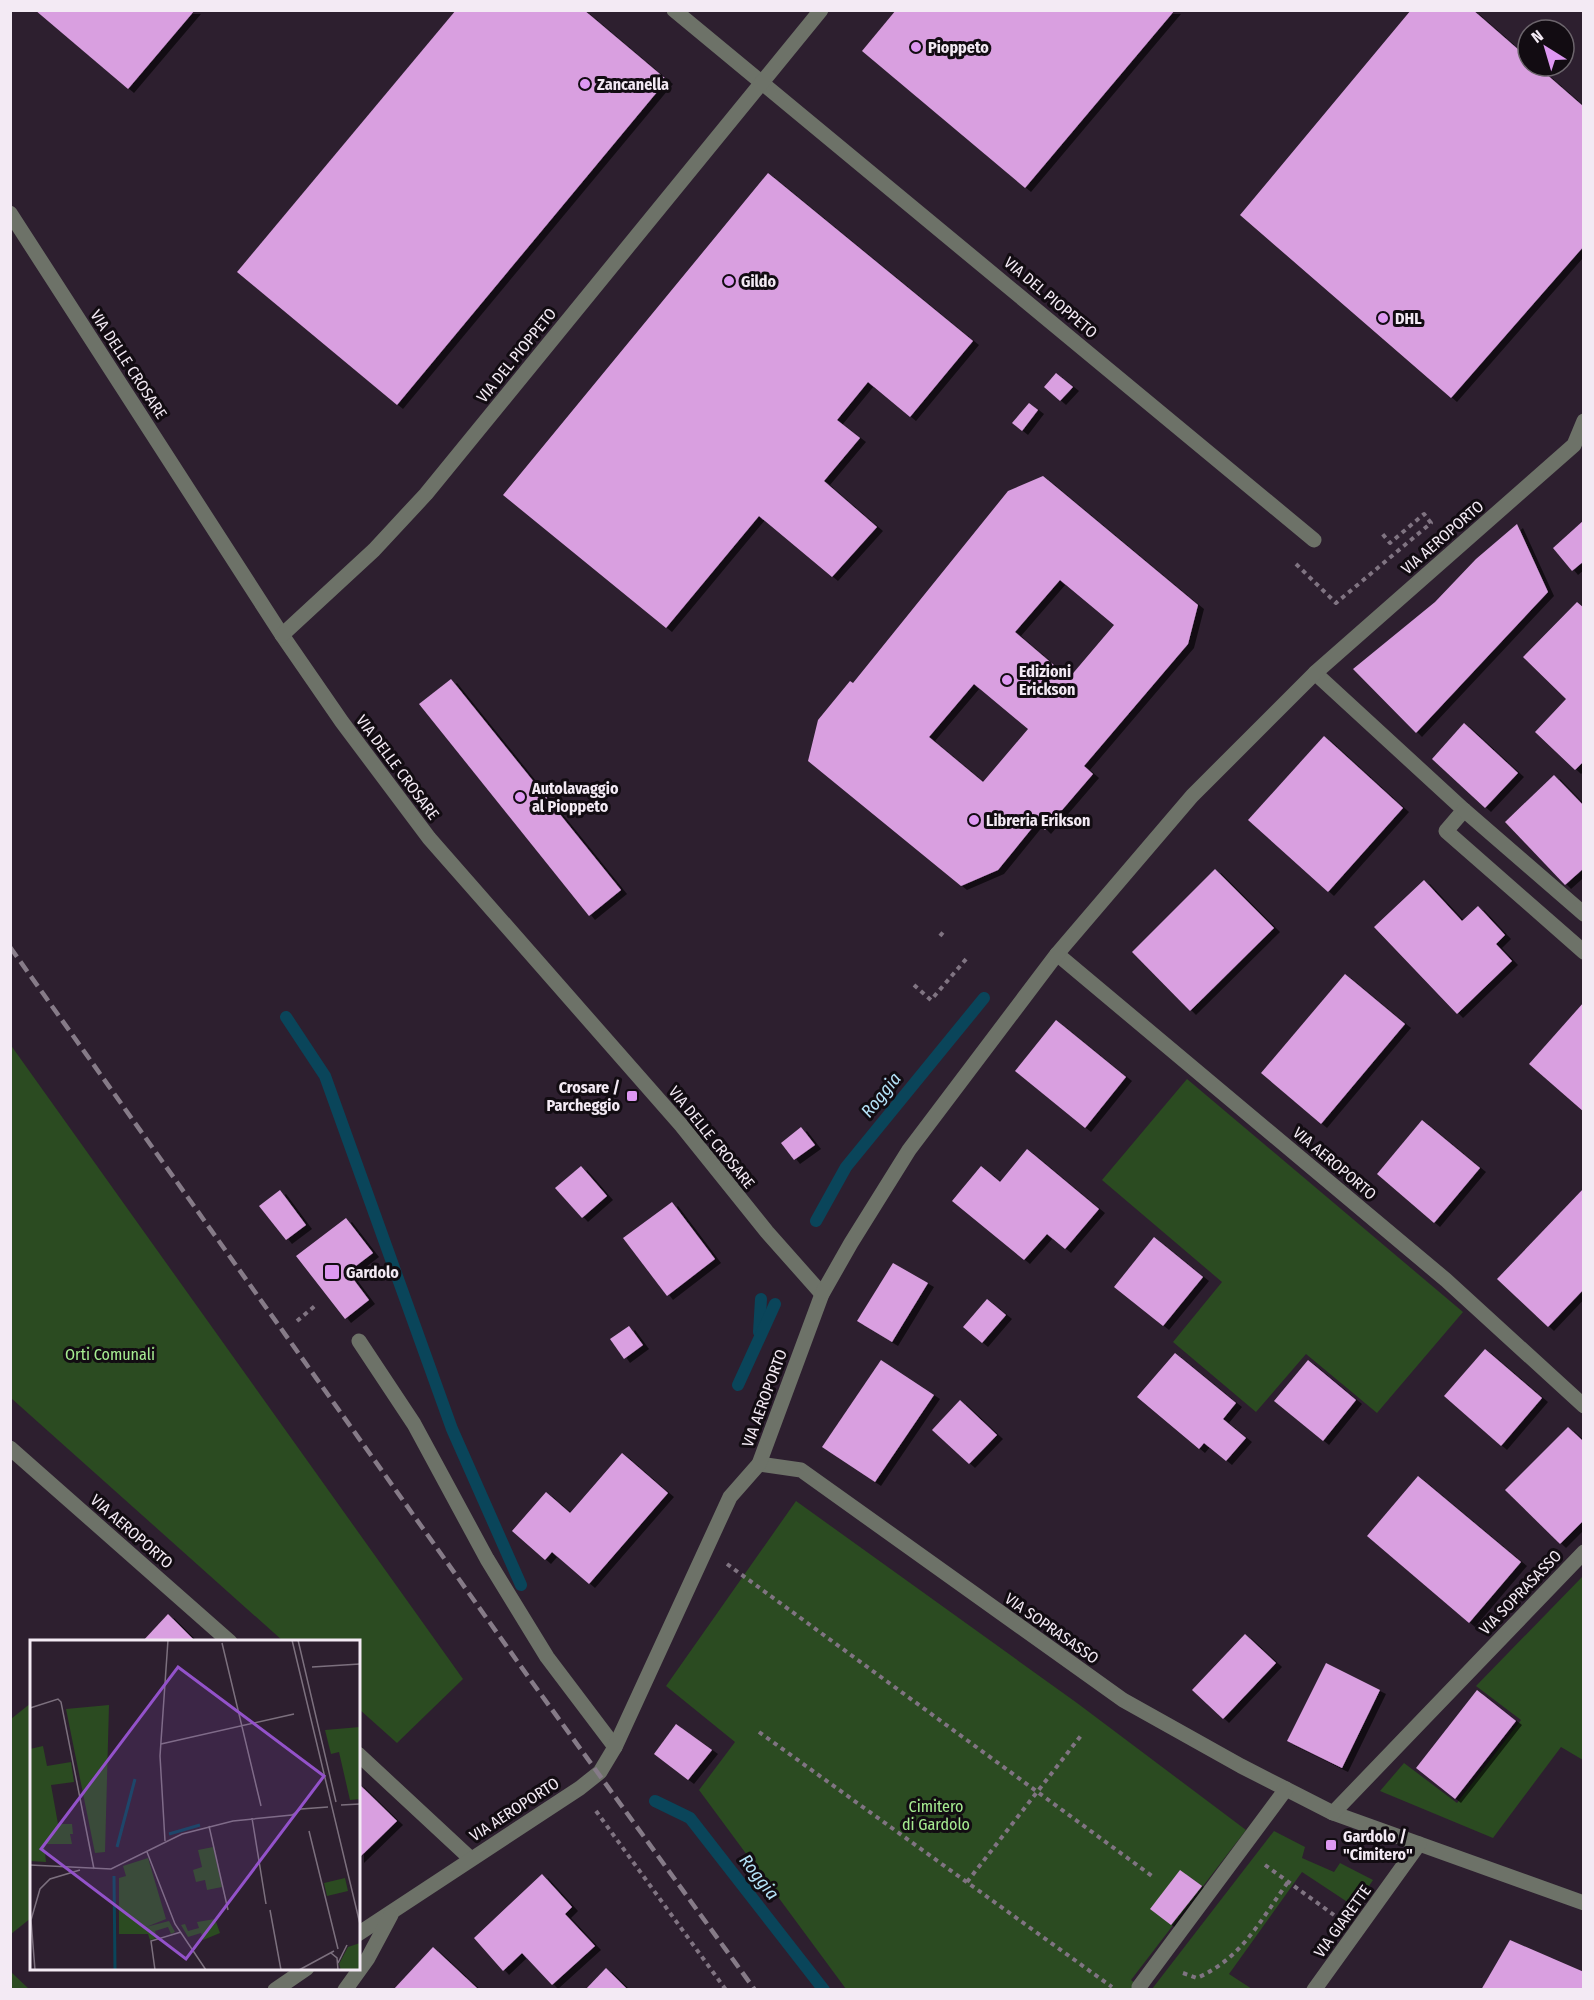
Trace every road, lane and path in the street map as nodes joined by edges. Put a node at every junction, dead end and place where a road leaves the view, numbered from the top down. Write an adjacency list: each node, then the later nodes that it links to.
1 (674, 10): 3 (street, VIA DEL PIOPPETO)
2 (821, 10): 3 (street, VIA DEL PIOPPETO)
3 (763, 84): 7 (street, VIA DEL PIOPPETO); 9 (street, VIA DEL PIOPPETO)
4 (10, 213): 9 (street, VIA DELLE CROSARE)
5 (1584, 421): 10 (street, VIA AEROPORTO)
6 (1380, 531): 8 (path)
7 (1314, 540)
8 (1294, 562)
9 (282, 635): 19 (street, VIA DELLE CROSARE)
10 (1315, 673): 11 (street); 16 (street, VIA AEROPORTO)
11 (1464, 810): 12 (street); 15 (street)
12 (1584, 914)
13 (945, 930): 14 (path)
14 (940, 936)
15 (1584, 952)
16 (1058, 954): 19 (street, VIA AEROPORTO); 23 (street, VIA AEROPORTO)
17 (967, 958): 18 (path)
18 (914, 985)
19 (822, 1294): 25 (street, VIA AEROPORTO)
20 (316, 1305): 21 (path)
21 (297, 1321)
22 (359, 1341): 31 (street)
23 (1584, 1406)
24 (10, 1448): 28 (street, VIA AEROPORTO)
25 (759, 1464): 26 (street, VIA AEROPORTO); 34 (street, VIA SOPRASASSO)
26 (706, 1551): 31 (street, VIA AEROPORTO); 35 (path)
27 (1584, 1552): 36 (street, VIA SOPRASASSO)
28 (229, 1640)
29 (759, 1732): 41 (path)
30 (1083, 1733): 35 (path)
31 (615, 1747): 33 (street, VIA AEROPORTO)
32 (360, 1756): 39 (street, VIA AEROPORTO)
33 (580, 1788): 39 (street, VIA AEROPORTO); 54 (path)
34 (1286, 1789): 36 (street, VIA SOPRASASSO); 38 (street)
35 (1037, 1791): 40 (path); 41 (path)
36 (1333, 1813): 37 (street, VIA SOPRASASSO)
37 (1419, 1844): 43 (street, VIA SOPRASASSO); 45 (street, VIA GIARETTE)
38 (1242, 1848): 42 (path); 47 (street)
39 (471, 1859): 44 (street, VIA AEROPORTO)
40 (1152, 1876)
41 (966, 1882): 55 (path)
42 (1288, 1882): 45 (path); 47 (path)
43 (1584, 1903)
44 (392, 1912): 46 (street, VIA AEROPORTO); 48 (street)
45 (1356, 1932): 56 (street, VIA GIARETTE)
46 (360, 1933)
47 (1161, 1957): 51 (street)
48 (360, 1969)
49 (304, 1970): 52 (street)
50 (359, 1970): 53 (street)
51 (1139, 1987)
52 (275, 1989)
53 (345, 1989)
54 (726, 1989)
55 (1115, 1989)
56 (1314, 1989)

